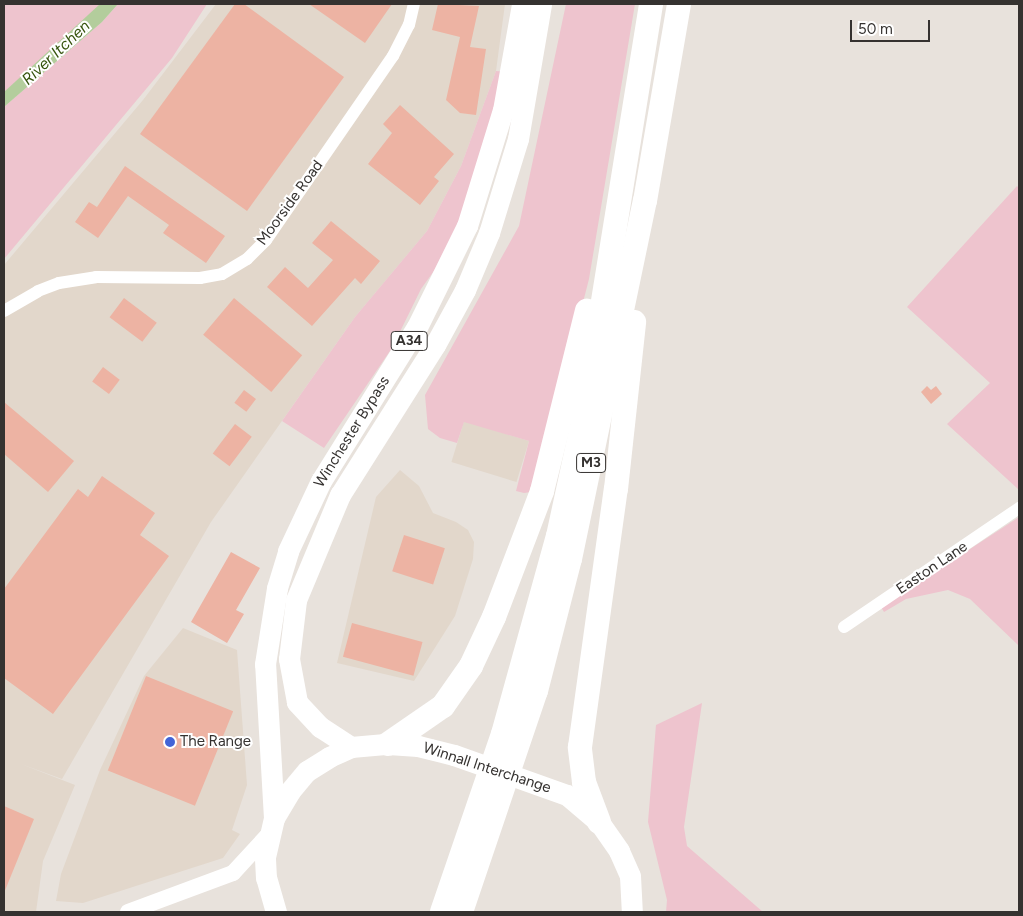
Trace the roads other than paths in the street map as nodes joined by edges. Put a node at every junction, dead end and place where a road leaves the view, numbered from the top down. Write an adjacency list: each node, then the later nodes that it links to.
1 (414, 4): 8 (street, Moorside Road)
2 (522, 4): 14 (highway, Winchester Bypass / A34)
3 (541, 4): 12 (highway, Winchester Bypass / A34)
4 (651, 4): 6 (highway, M3)
5 (679, 4): 7 (highway, M3)
6 (642, 51): 11 (highway, M3); 18 (highway, M3)
7 (645, 201): 13 (highway, M3); 19 (highway, M3)
8 (4, 311)
9 (1019, 508): 10 (street, Easton Lane)
10 (844, 627)
11 (388, 744): 12 (highway, Winnall Interchange); 13 (highway, Winnall Interchange)
12 (351, 747): 14 (highway, Winnall Interchange)
13 (599, 822): 15 (highway, Winnall Interchange)
14 (271, 826): 16 (street); 17 (highway, Winnall Interchange)
15 (634, 908)
16 (128, 912)
17 (276, 912)
18 (442, 912)
19 (461, 912)

